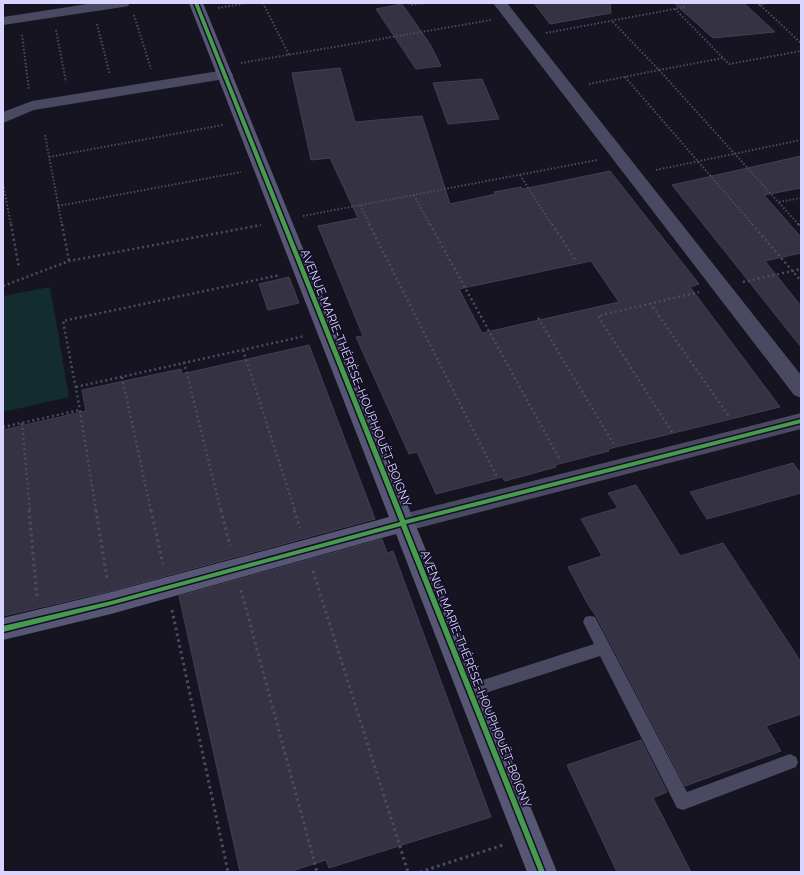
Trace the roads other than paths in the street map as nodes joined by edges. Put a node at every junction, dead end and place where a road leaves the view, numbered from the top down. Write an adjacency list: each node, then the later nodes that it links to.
1 (500, 3): 7 (street)
2 (128, 7): 4 (street)
3 (198, 7): 5 (street, AVENUE MARIE-THÉRÈSE-HOUPHOUËT-BOIGNY)
4 (3, 21)
5 (223, 70): 6 (street); 9 (street, AVENUE MARIE-THÉRÈSE-HOUPHOUËT-BOIGNY)
6 (3, 118)
7 (801, 390)
8 (801, 421): 9 (street)
9 (403, 523): 11 (street); 13 (street, AVENUE MARIE-THÉRÈSE-HOUPHOUËT-BOIGNY)
10 (590, 622): 12 (lane)
11 (3, 629)
12 (603, 648): 13 (lane); 14 (lane)
13 (470, 691): 15 (street, AVENUE MARIE-THÉRÈSE-HOUPHOUËT-BOIGNY)
14 (790, 762)
15 (542, 872)

